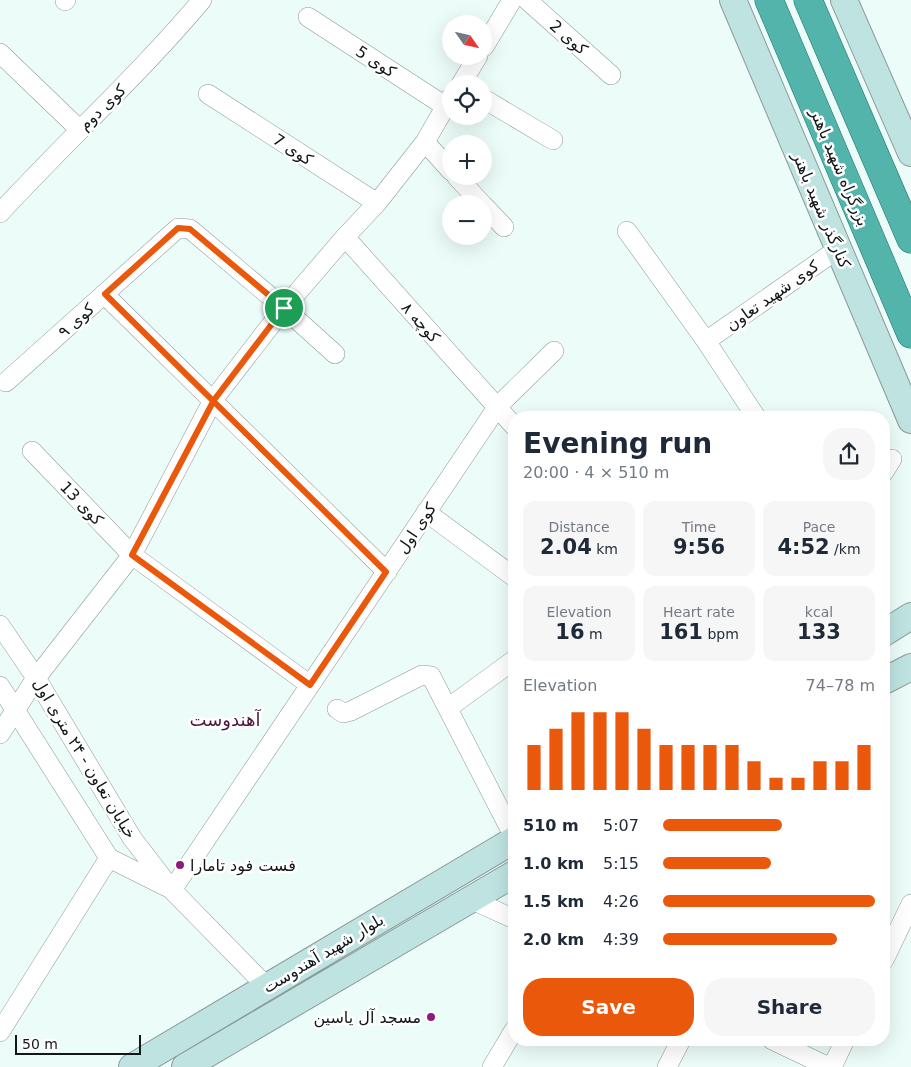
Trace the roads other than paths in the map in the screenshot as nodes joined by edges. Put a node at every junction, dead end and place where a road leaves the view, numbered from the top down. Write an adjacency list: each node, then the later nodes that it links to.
1 (202, 0): 16 (street, کوی دوم)
2 (512, 0): 9 (street)
3 (527, 0): 11 (street, کوی 2)
4 (733, 0): 30 (main road, کنارگذر شهید باهنر)
5 (808, 0): 29 (highway)
6 (844, 0): 19 (main road)
7 (768, 1): 33 (highway, بزرگراه شهید باهنر)
8 (308, 17): 13 (street, کوی 5)
9 (492, 33)
10 (0, 53): 16 (street)
11 (612, 75)
12 (208, 94): 24 (street, کوی 7)
13 (442, 97)
14 (492, 104): 17 (street)
15 (442, 112): 18 (street)
16 (79, 129): 23 (street, کوی دوم)
17 (552, 140)
18 (425, 142): 20 (street); 24 (street)
19 (911, 152)
20 (442, 161)
21 (464, 185): 22 (street)
22 (474, 195)
23 (3, 203)
24 (378, 203): 28 (street)
25 (492, 214): 26 (street)
26 (504, 227)
27 (627, 231): 34 (street)
28 (344, 237): 32 (street); 39 (street, کوچه ۸)
29 (911, 239)
30 (838, 249): 34 (street, کوی شهید تعاون); 42 (main road, کنارگذر شهید باهنر)
31 (105, 294): 32 (street, کوی ۹); 37 (street, کوی ۹); 38 (street)
32 (284, 308): 36 (street, کوی ۹); 38 (street)
33 (911, 334)
34 (706, 341): 40 (street)
35 (554, 351): 39 (street, کوی اول)
36 (335, 354)
37 (6, 382)
38 (214, 400): 45 (street); 46 (street)
39 (498, 406): 41 (street, کوچه ۸); 44 (street, کوی اول)
40 (752, 411)
41 (508, 418)
42 (911, 420)
43 (32, 451): 45 (street, کوی 13)
44 (426, 512): 46 (street, کوی اول); 47 (street)
45 (132, 555): 54 (street); 55 (street, کوی 13)
46 (386, 572): 55 (street, کوی اول)
47 (508, 573)
48 (911, 616): 50 (main road)
49 (0, 625): 54 (street, خیابان تعاون - ۲۴ متری اول)
50 (890, 628)
51 (508, 664): 57 (street)
52 (911, 667): 53 (main road)
53 (890, 677)
54 (36, 678): 59 (street); 65 (street, خیابان تعاون - ۲۴ متری اول)
55 (310, 685): 65 (street, کوی اول)
56 (0, 686): 59 (street, خیابان تعاون - ۲۴ متری اول)
57 (448, 708): 58 (street); 61 (street)
58 (337, 709)
59 (16, 710): 60 (street); 63 (street, خیابان تعاون - ۲۴ متری اول)
60 (0, 734)
61 (508, 826)
62 (508, 842): 70 (main road, بلوار شهید آهندوست)
63 (109, 858): 65 (street, خیابان تعاون - ۲۴ متری اول); 71 (street)
64 (508, 877): 66 (main road, بلوار شهید آهندوست)
65 (172, 890): 70 (street, خیابان تعاون - ۲۴ متری اول)
66 (470, 899): 68 (street); 77 (main road, بلوار شهید آهندوست)
67 (911, 904): 69 (street)
68 (508, 916)
69 (890, 948)
70 (267, 987): 76 (main road, بلوار شهید آهندوست)
71 (0, 1032)
72 (508, 1040): 78 (street)
73 (678, 1046): 79 (street)
74 (785, 1046): 80 (street)
75 (842, 1046): 80 (street)
76 (132, 1067)
77 (185, 1067)
78 (492, 1067)
79 (667, 1067)
80 (831, 1067)

